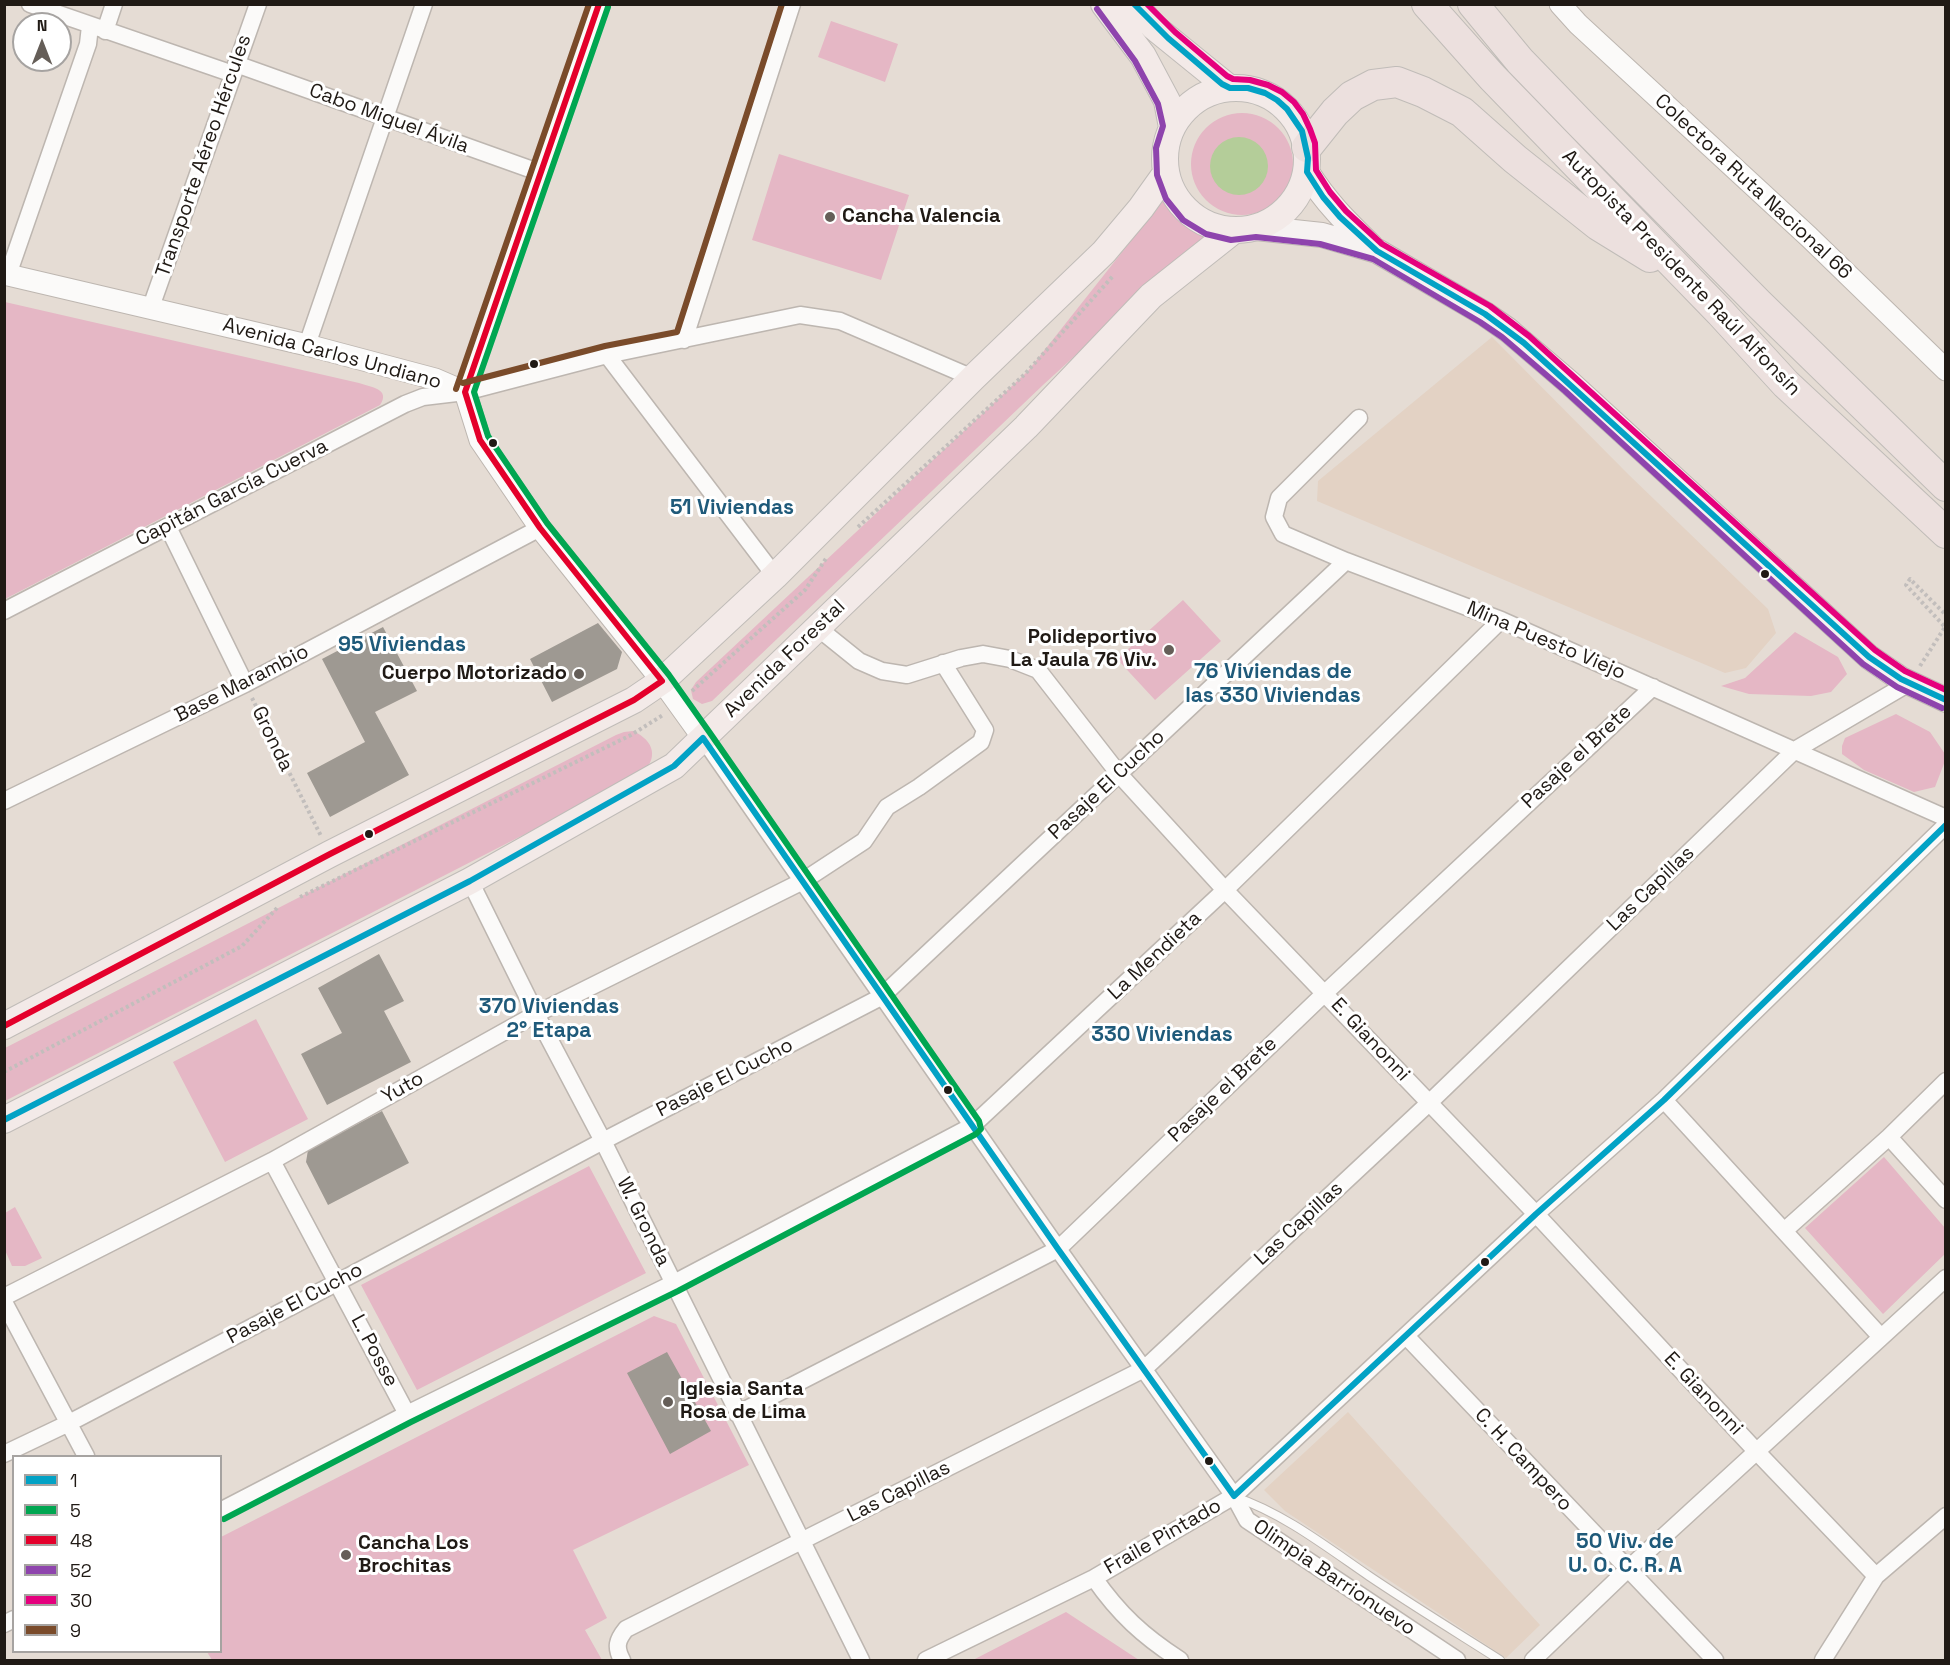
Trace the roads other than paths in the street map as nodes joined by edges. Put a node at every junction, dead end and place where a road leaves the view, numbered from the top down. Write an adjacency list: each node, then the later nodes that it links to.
1 (30, 4): 12 (street, Cabo Miguel Ávila)
2 (114, 4): 12 (street)
3 (258, 4): 13 (street, Transporte Aéreo Hércules)
4 (424, 4): 15 (street)
5 (599, 4): 18 (street)
6 (792, 4): 25 (street)
7 (1104, 4): 16 (main road)
8 (1134, 4): 14 (main road)
9 (1427, 4): 23 (highway, Autopista Presidente Raúl Alfonsín)
10 (1473, 4): 32 (highway, Autopista Presidente Raúl Alfonsín)
11 (1560, 4): 28 (street, Colectora Ruta Nacional 66)
12 (97, 28): 13 (street, Cabo Miguel Ávila); 22 (street)
13 (235, 69): 15 (street, Cabo Miguel Ávila); 24 (street, Transporte Aéreo Hércules)
14 (1228, 87): 16 (main road); 17 (main road)
15 (385, 118): 18 (street, Cabo Miguel Ávila); 26 (street)
16 (1172, 127): 19 (main road)
17 (1307, 159): 20 (main road); 21 (main road); 23 (highway)
18 (541, 173): 30 (street)
19 (1166, 173): 20 (main road); 29 (main road)
20 (1245, 229): 21 (main road); 40 (main road, Avenida Forestal)
21 (1377, 251): 43 (main road)
22 (6, 275): 24 (street, Avenida Carlos Undiano)
23 (1692, 284): 35 (highway, Autopista Presidente Raúl Alfonsín)
24 (151, 307): 26 (street, Avenida Carlos Undiano)
25 (684, 340): 27 (street, Avenida Carlos Undiano); 29 (street, Avenida Carlos Undiano)
26 (307, 345): 30 (street, Avenida Carlos Undiano)
27 (608, 356): 30 (street, Avenida Carlos Undiano); 37 (street)
28 (1946, 370)
29 (973, 378): 37 (main road)
30 (465, 392): 33 (street, Capitán García Cuerva); 34 (street, Olimpia Barrionuevo)
31 (1359, 418): 36 (street, Mina Puesto Viejo)
32 (1946, 486)
33 (168, 526): 38 (street, Capitán García Cuerva); 44 (street, Gronda)
34 (540, 528): 42 (street, Olimpia Barrionuevo); 44 (street, Base Marambio)
35 (1946, 533)
36 (1346, 561): 39 (street, Mina Puesto Viejo); 49 (street, Pasaje El Cucho)
37 (775, 576): 42 (main road)
38 (4, 611)
39 (1501, 620): 45 (street, Mina Puesto Viejo); 55 (street, La Mendieta)
40 (818, 628): 41 (street, E. Gianonni); 47 (main road, Avenida Forestal)
41 (943, 663): 49 (street, E. Gianonni); 54 (street, Yuto)
42 (662, 681): 47 (street, Olimpia Barrionuevo); 59 (main road)
43 (1909, 683): 46 (main road); 48 (street, Las Capillas)
44 (245, 684): 50 (street, Base Marambio)
45 (1653, 687): 48 (street, Mina Puesto Viejo); 56 (street, Pasaje el Brete)
46 (1946, 700)
47 (703, 738): 53 (main road, Avenida Forestal); 54 (street, Olimpia Barrionuevo)
48 (1796, 750): 51 (street, Mina Puesto Viejo); 62 (street, Las Capillas)
49 (1119, 774): 55 (street, E. Gianonni); 57 (street, Pasaje El Cucho)
50 (4, 801)
51 (1946, 818)
52 (1946, 825): 61 (street, Fraile Pintado)
53 (470, 881): 58 (street, W. Gronda); 63 (main road, Avenida Forestal)
54 (803, 881): 57 (street, Olimpia Barrionuevo); 58 (street, Yuto)
55 (1226, 890): 56 (street, E. Gianonni); 64 (street, La Mendieta)
56 (1326, 992): 62 (street, E. Gianonni); 71 (street, Pasaje el Brete)
57 (881, 997): 64 (street, Olimpia Barrionuevo); 66 (street, Pasaje El Cucho)
58 (536, 1014): 66 (street, W. Gronda); 67 (street, Yuto)
59 (4, 1026)
60 (1946, 1080): 65 (street)
61 (1664, 1100): 69 (street, Fraile Pintado); 70 (street)
62 (1429, 1102): 69 (street, E. Gianonni); 79 (street, Las Capillas)
63 (4, 1120)
64 (972, 1126): 71 (street, Olimpia Barrionuevo); 74 (street, La Mendieta)
65 (1889, 1137): 68 (street); 70 (street)
66 (603, 1141): 73 (street, Pasaje El Cucho); 74 (street, W. Gronda)
67 (272, 1161): 73 (street, L. Posse); 75 (street, Yuto)
68 (1946, 1200)
69 (1536, 1214): 77 (street, Fraile Pintado); 83 (street, E. Gianonni)
70 (1784, 1231): 78 (street)
71 (1058, 1249): 79 (street, Olimpia Barrionuevo); 81 (street, Pasaje el Brete)
72 (1946, 1278): 78 (street)
73 (338, 1282): 80 (street, L. Posse); 82 (street, Pasaje El Cucho)
74 (674, 1283): 80 (street, La Mendieta); 81 (street, W. Gronda)
75 (4, 1297)
76 (4, 1302): 82 (street)
77 (1406, 1336): 86 (street, Fraile Pintado); 90 (street, C. H. Campero)
78 (1881, 1337): 83 (street)
79 (1144, 1369): 86 (street, Olimpia Barrionuevo); 89 (street, Las Capillas)
80 (407, 1414): 87 (street, La Mendieta)
81 (737, 1414): 89 (street, W. Gronda)
82 (69, 1423): 84 (street, Pasaje El Cucho); 85 (street)
83 (1757, 1452): 90 (street); 91 (street, E. Gianonni)
84 (4, 1454)
85 (85, 1455)
86 (1234, 1496): 92 (street, Fraile Pintado); 97 (street, Olimpia Barrionuevo); 98 (lane)
87 (222, 1510)
88 (1946, 1516): 91 (street)
89 (802, 1541): 93 (street, Las Capillas); 94 (street, W. Gronda)
90 (1628, 1570): 99 (street); 100 (street, C. H. Campero)
91 (1876, 1576): 101 (street)
92 (1094, 1578): 95 (street, Fraile Pintado); 96 (street)
93 (620, 1656)
94 (861, 1660)
95 (926, 1660)
96 (1180, 1660)
97 (1457, 1660)
98 (1500, 1660)
99 (1533, 1660)
100 (1715, 1660)
101 (1823, 1660)

